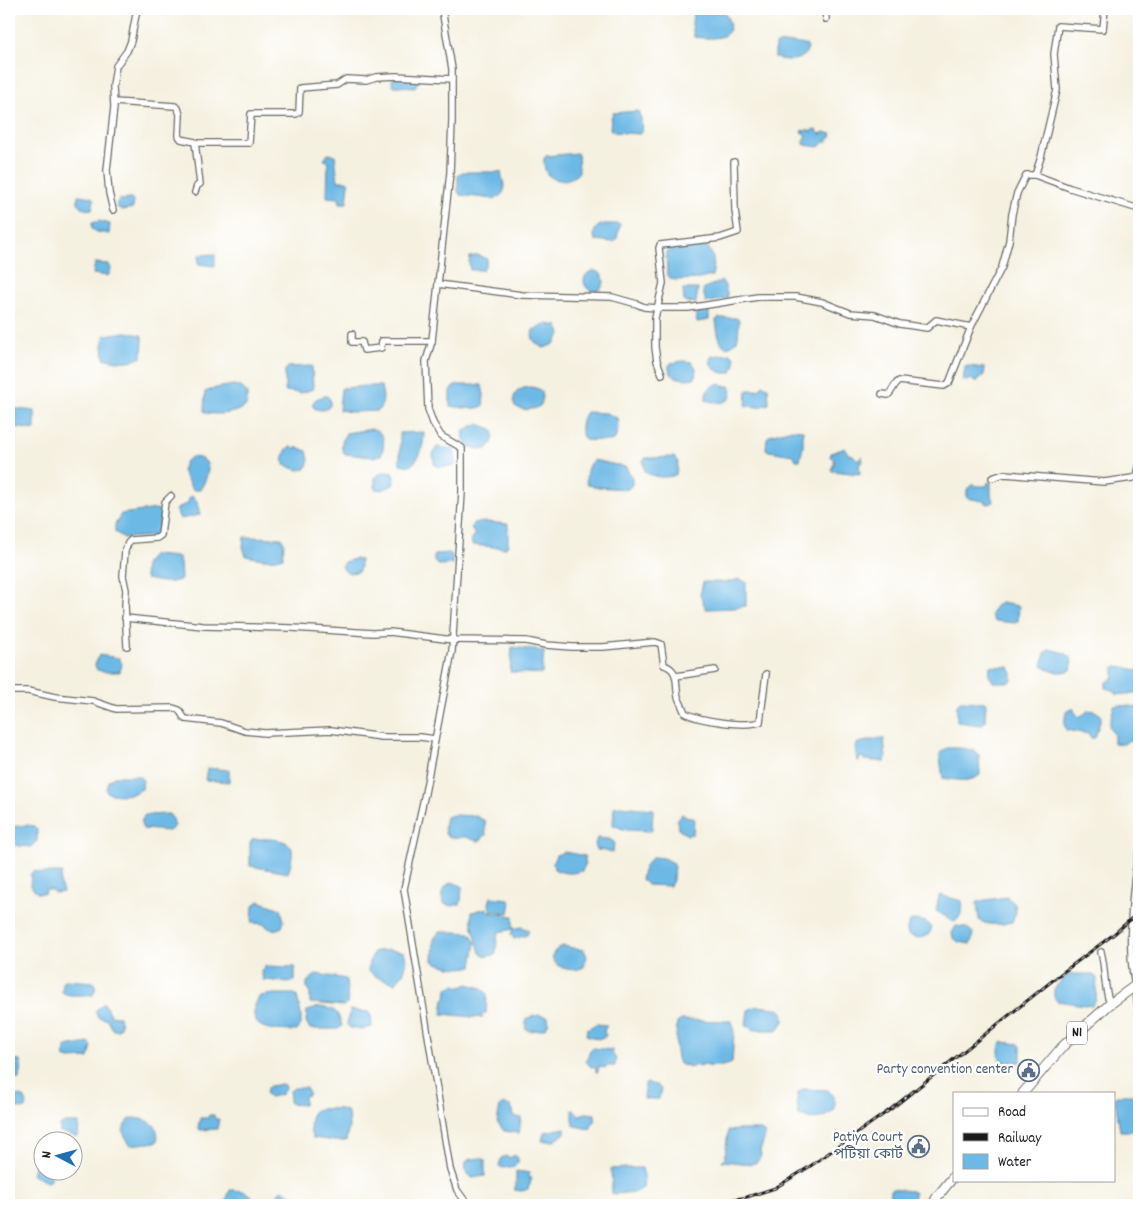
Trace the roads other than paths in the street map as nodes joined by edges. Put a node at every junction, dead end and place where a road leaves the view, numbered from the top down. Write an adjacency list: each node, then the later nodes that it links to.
1 (137, 9): 7 (street)
2 (442, 9): 6 (street)
3 (825, 9): 5 (street)
4 (1105, 9): 10 (street)
5 (826, 19)
6 (452, 79): 8 (street); 14 (street)
7 (114, 102): 8 (street); 13 (street)
8 (195, 143): 11 (street)
9 (734, 162): 15 (street)
10 (1035, 175): 12 (street); 16 (street)
11 (195, 192)
12 (1139, 209)
13 (112, 210)
14 (438, 284): 15 (street); 18 (street)
15 (657, 308): 16 (street); 19 (street)
16 (971, 327): 20 (street)
17 (352, 334): 18 (street)
18 (432, 341): 25 (street)
19 (662, 374)
20 (882, 394)
21 (1139, 467): 22 (street)
22 (992, 478)
23 (172, 496): 24 (street)
24 (125, 618): 25 (street); 26 (street)
25 (453, 640): 29 (street); 31 (street)
26 (127, 646)
27 (715, 670): 29 (street)
28 (766, 674): 29 (street)
29 (676, 676)
30 (9, 691): 31 (street)
31 (435, 739): 39 (street)
32 (1139, 853): 34 (street)
33 (1101, 952): 35 (street)
34 (1137, 984): 35 (highway, N1); 36 (street)
35 (1110, 1004): 37 (highway, N1)
36 (1139, 1017)
37 (1024, 1092)
38 (953, 1177): 40 (highway)
39 (468, 1205)
40 (933, 1205)

